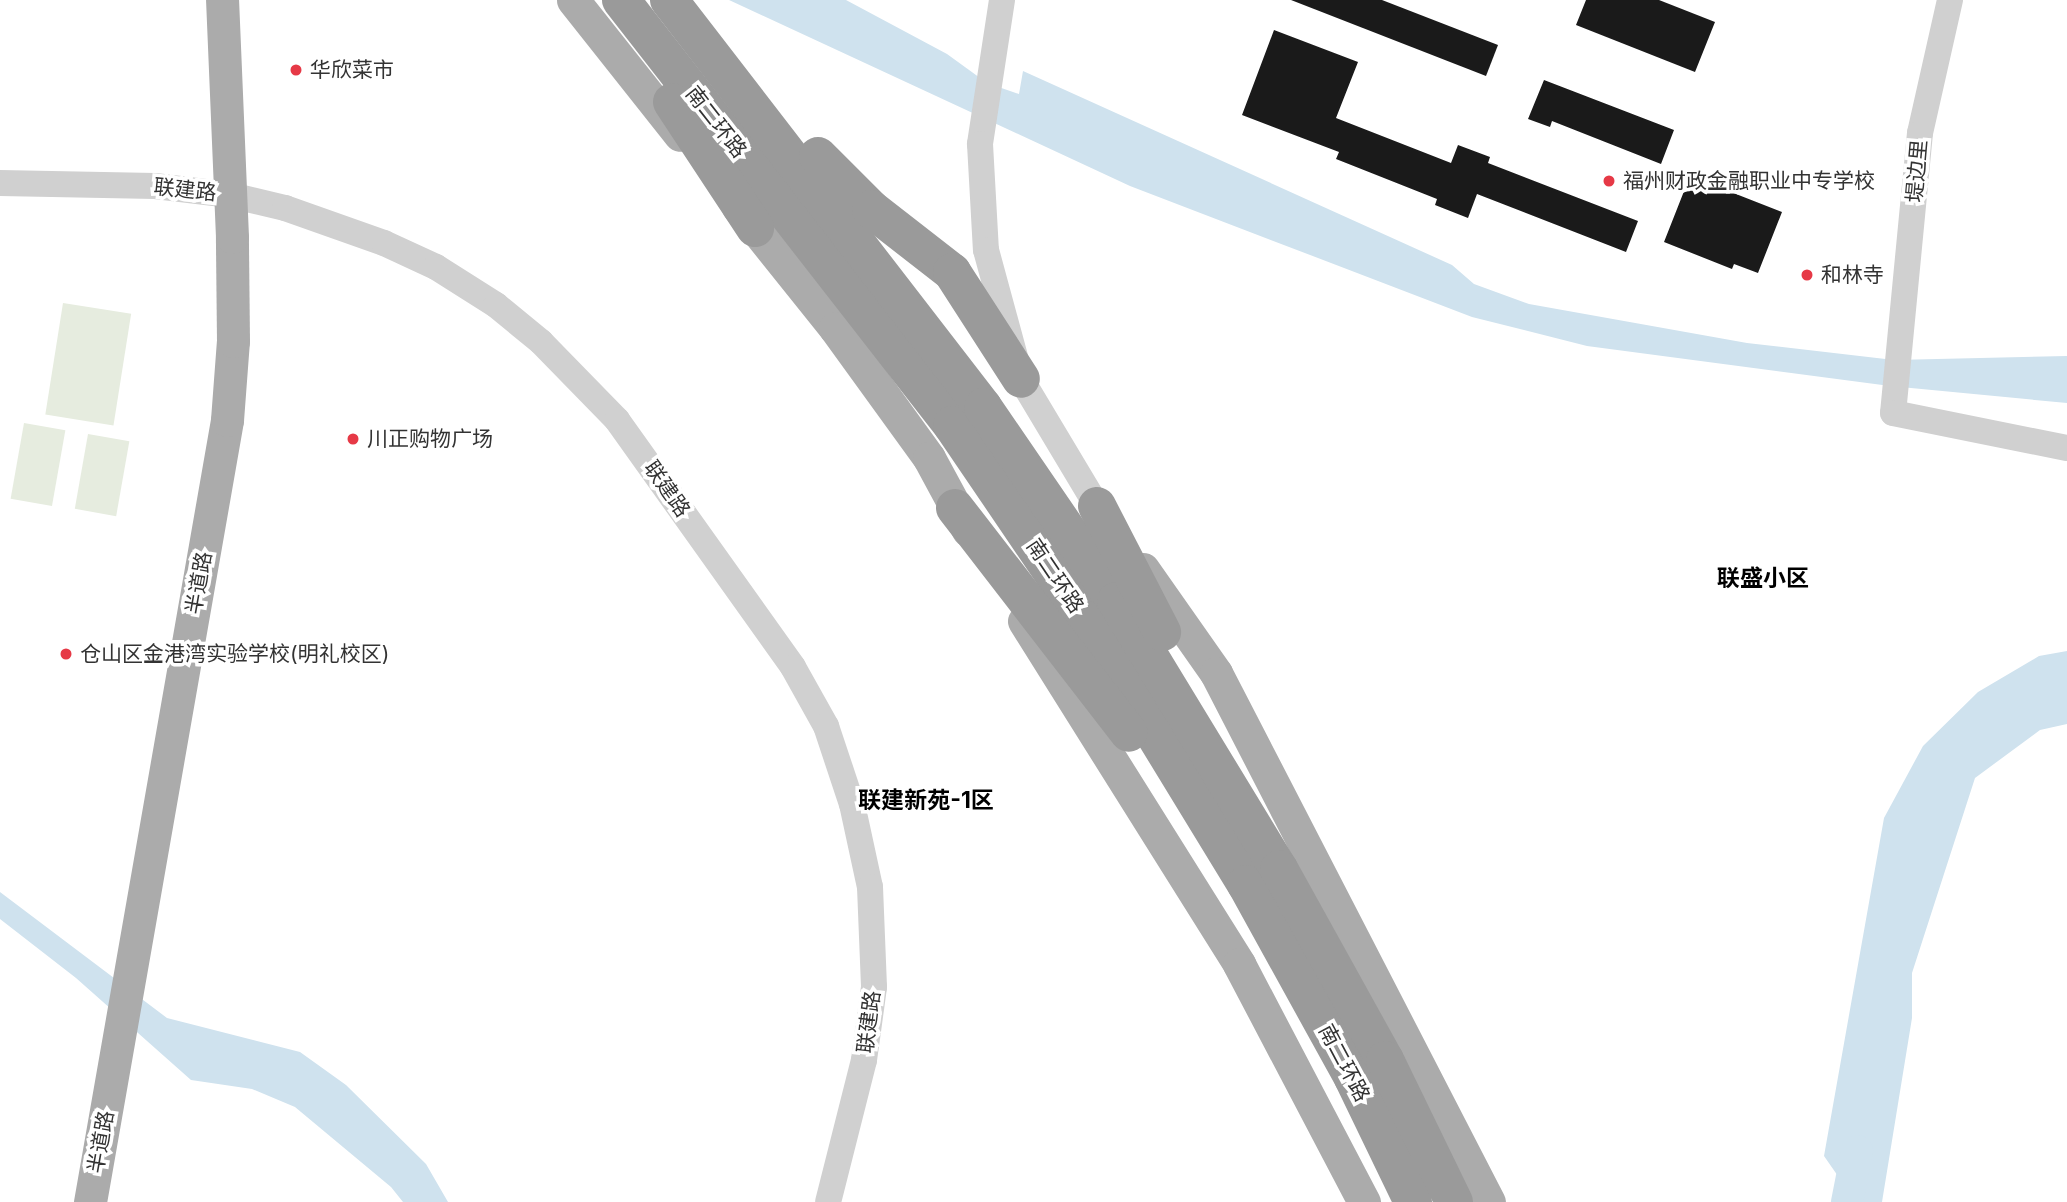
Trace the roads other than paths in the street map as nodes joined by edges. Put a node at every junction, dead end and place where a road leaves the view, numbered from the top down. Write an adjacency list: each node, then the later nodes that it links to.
1 (202, 0): 11 (main road, 半道路)
2 (222, 0): 11 (main road, 半道路)
3 (573, 0): 12 (main road)
4 (614, 0): 12 (highway)
5 (621, 0): 17 (highway, 南二环路)
6 (669, 0): 17 (highway, 南二环路)
7 (677, 0): 13 (highway)
8 (1002, 0): 13 (street)
9 (1950, 0): 14 (street, 堤边里)
10 (0, 183): 11 (street, 联建路)
11 (220, 194): 18 (main road, 半道路); 19 (main road, 半道路); 20 (street, 联建路)
12 (755, 228): 16 (main road)
13 (1020, 379): 15 (street)
14 (2067, 447)
15 (1097, 506): 17 (highway); 24 (main road)
16 (955, 508): 17 (highway); 21 (main road)
17 (1263, 877): 22 (highway, 南二环路); 23 (highway, 南二环路)
18 (71, 1202)
19 (90, 1202)
20 (828, 1202)
21 (1364, 1202)
22 (1413, 1202)
23 (1454, 1202)
24 (1489, 1202)

